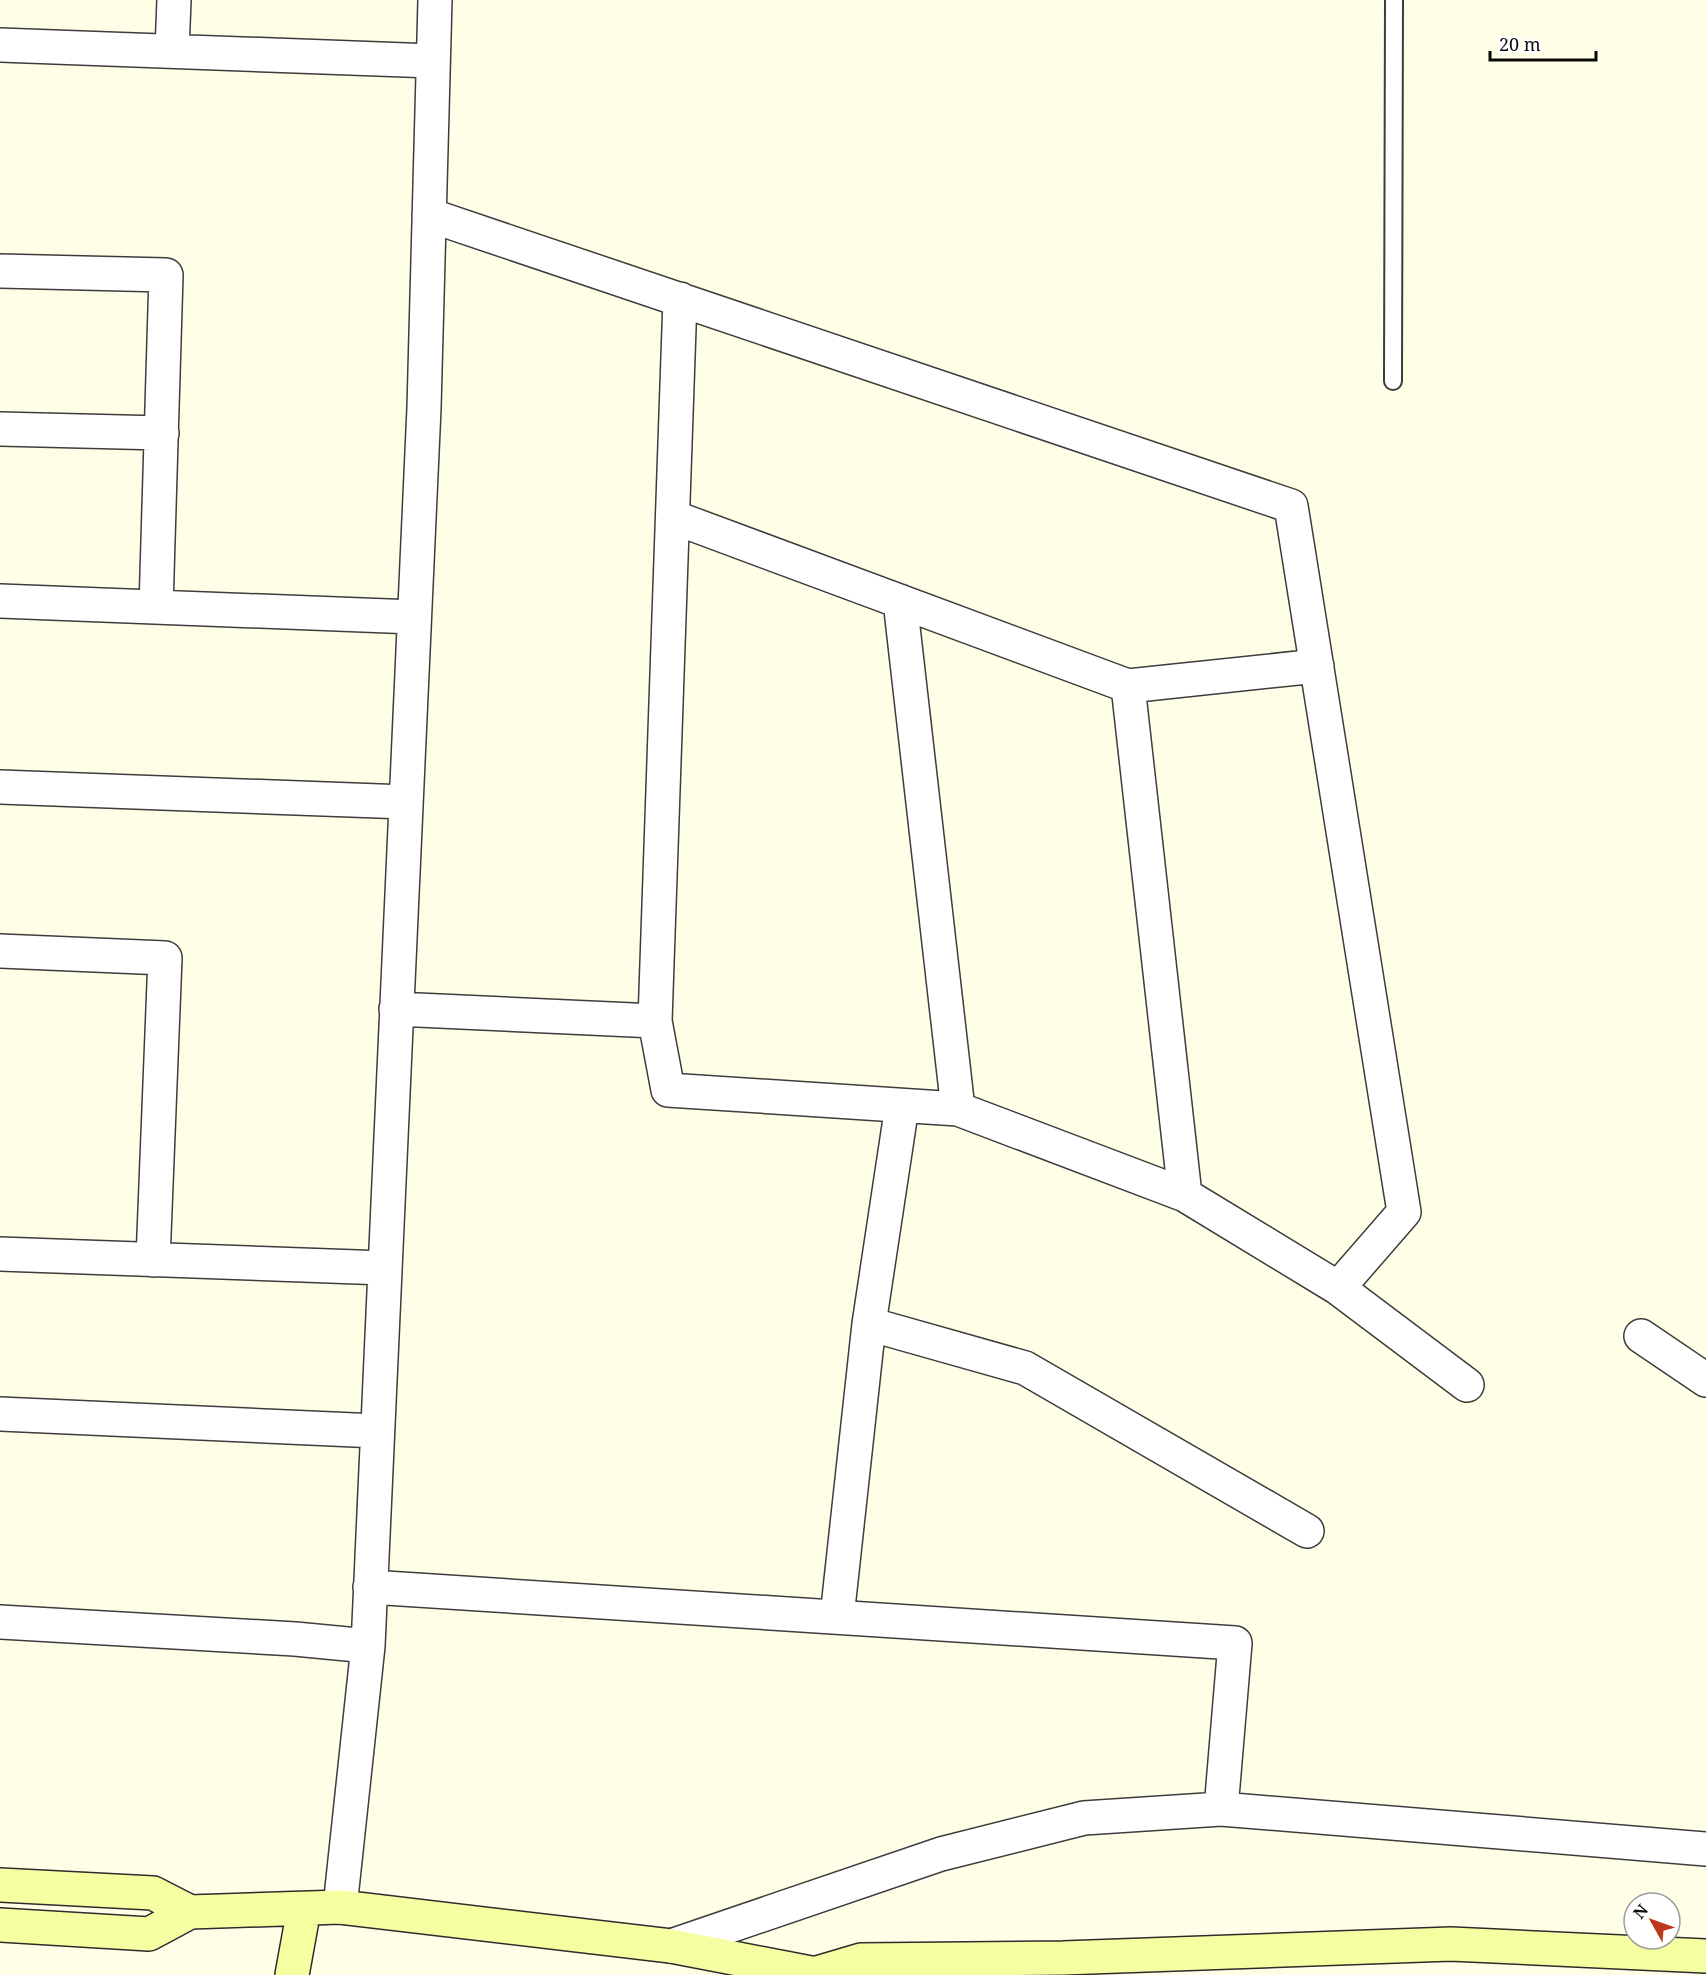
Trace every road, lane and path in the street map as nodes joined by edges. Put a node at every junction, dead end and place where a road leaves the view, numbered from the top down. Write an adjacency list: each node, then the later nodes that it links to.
1 (174, 0): 5 (street)
2 (435, 0): 6 (street)
3 (1394, 0): 10 (lane)
4 (0, 45): 5 (street)
5 (172, 51): 6 (street)
6 (434, 61): 7 (street)
7 (429, 215): 9 (street); 17 (street)
8 (0, 271): 12 (street)
9 (680, 299): 13 (street); 18 (street)
10 (1393, 381)
11 (0, 429): 12 (street)
12 (162, 434): 16 (street)
13 (673, 517): 15 (street); 24 (street)
14 (0, 601): 16 (street)
15 (900, 601): 19 (street); 26 (street)
16 (156, 607): 17 (street)
17 (414, 617): 21 (street)
18 (1317, 666): 19 (street); 31 (street)
19 (1128, 686): 27 (street)
20 (0, 787): 21 (street)
21 (406, 802): 23 (street)
22 (0, 951): 29 (street)
23 (396, 1009): 24 (street); 30 (street)
24 (655, 1021): 25 (street)
25 (902, 1106): 26 (street); 32 (street)
26 (958, 1109): 27 (street)
27 (1185, 1195): 31 (street)
28 (0, 1254): 29 (street)
29 (153, 1260): 30 (street)
30 (385, 1268): 37 (street)
31 (1338, 1288): 35 (street)
32 (869, 1324): 38 (street); 40 (street)
33 (1641, 1336): 34 (street)
34 (1706, 1380)
35 (1467, 1384)
36 (0, 1414): 37 (street)
37 (377, 1431): 39 (street)
38 (1307, 1531)
39 (370, 1587): 40 (street); 42 (street)
40 (837, 1617): 43 (street)
41 (0, 1622): 42 (street)
42 (368, 1646): 46 (street)
43 (1221, 1809): 44 (street); 50 (street)
44 (1706, 1849)
45 (0, 1885): 48 (main road)
46 (340, 1907): 47 (main road); 50 (main road)
47 (304, 1909): 48 (main road); 53 (main road)
48 (190, 1912): 49 (main road)
49 (0, 1925)
50 (671, 1946): 52 (main road)
51 (1706, 1956): 52 (main road)
52 (819, 1974)
53 (292, 1975)

